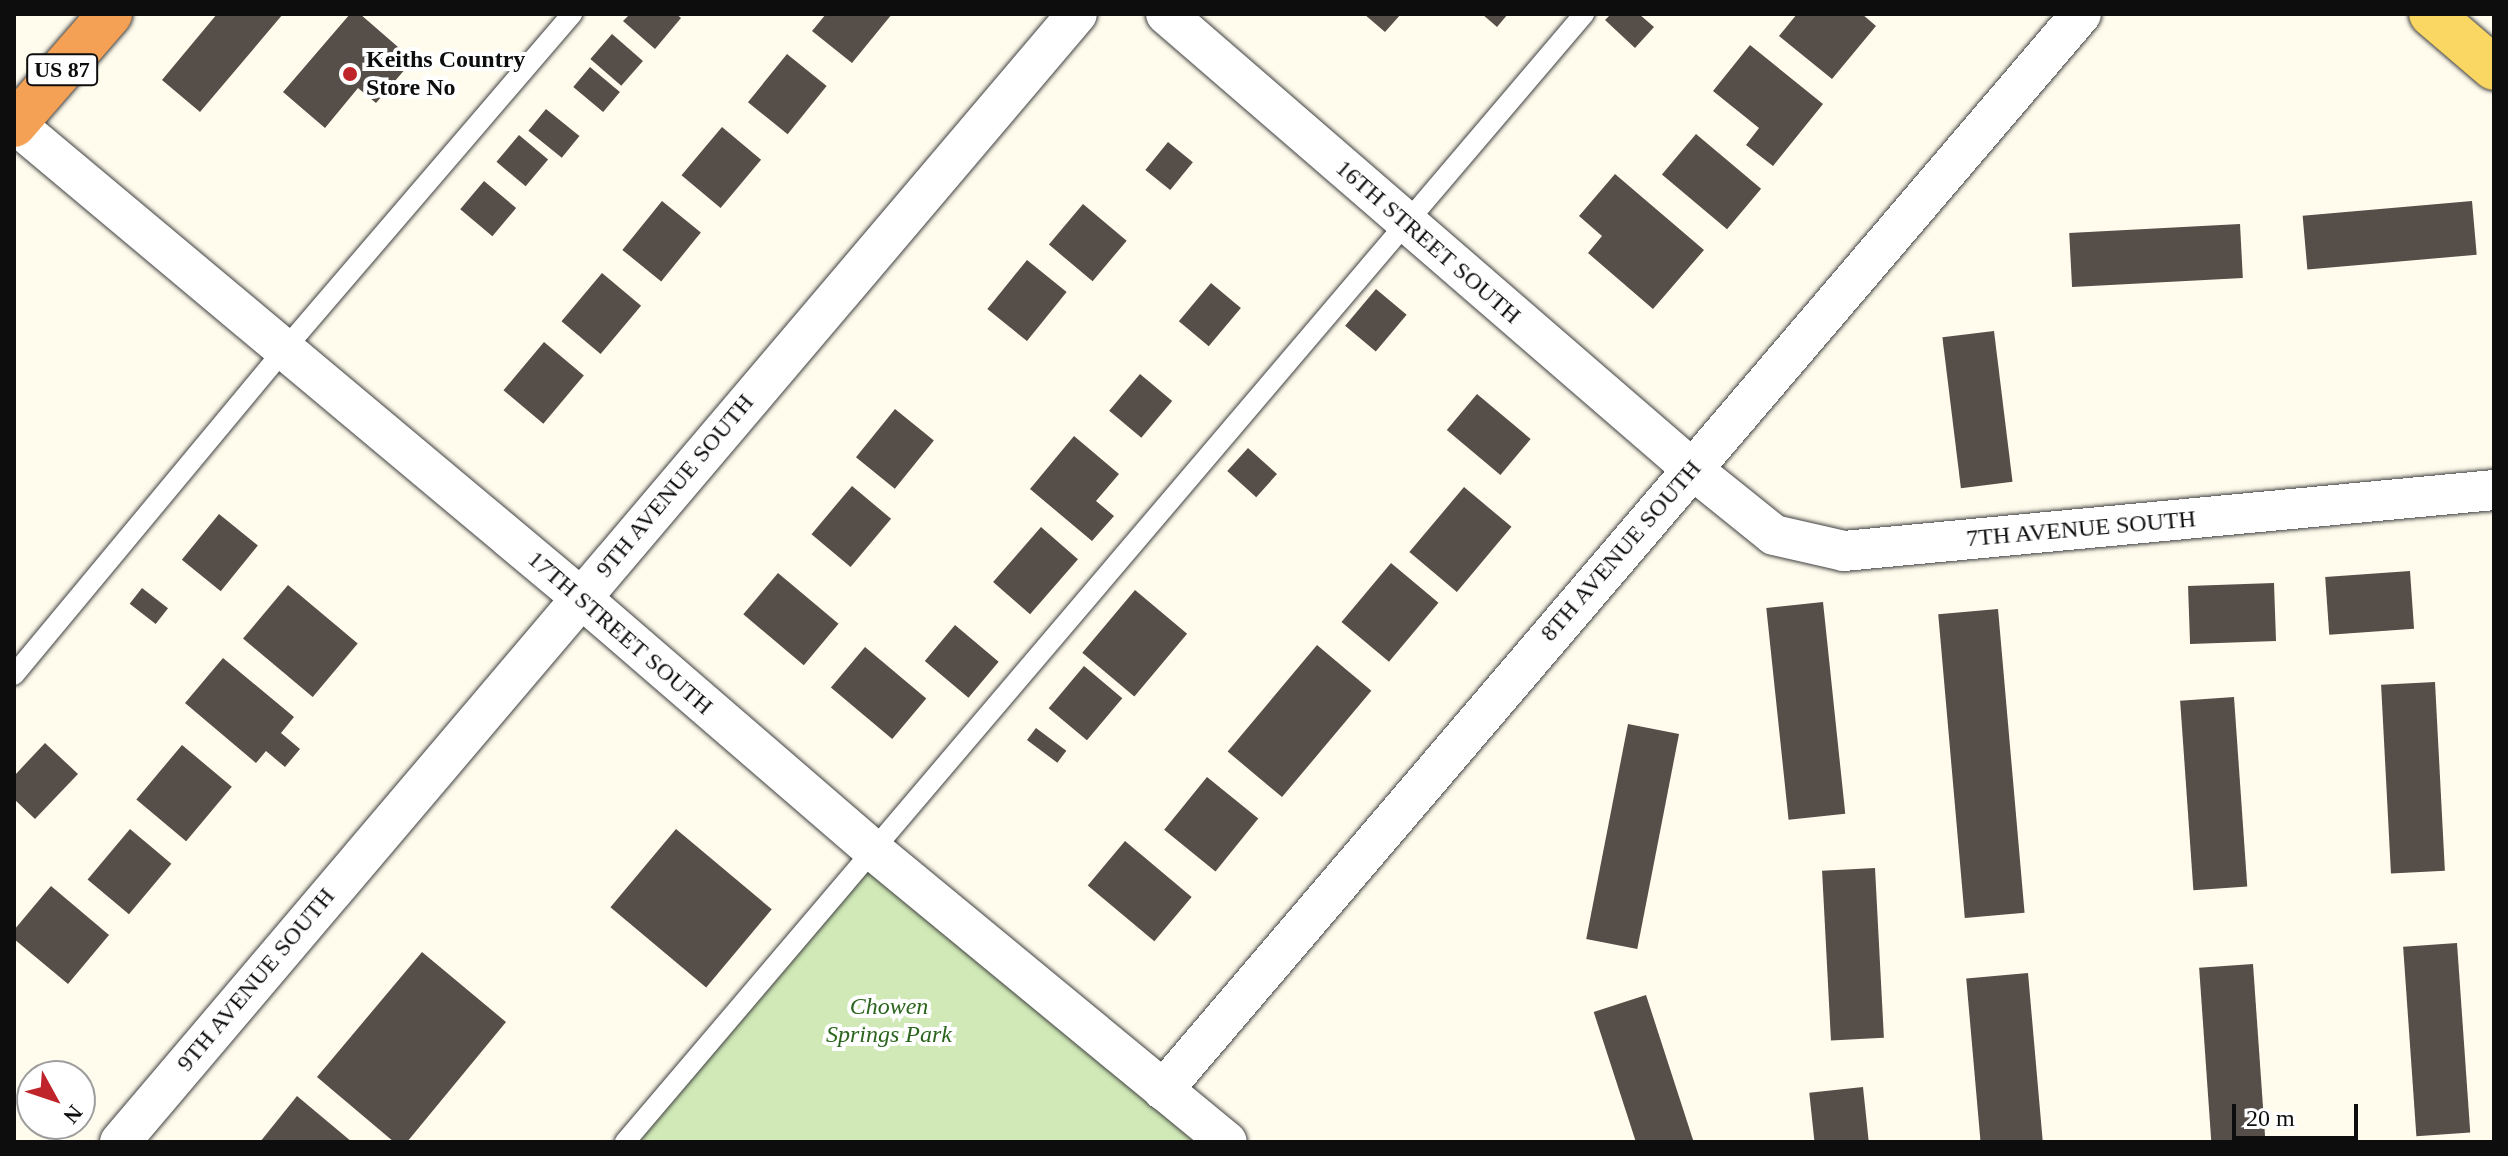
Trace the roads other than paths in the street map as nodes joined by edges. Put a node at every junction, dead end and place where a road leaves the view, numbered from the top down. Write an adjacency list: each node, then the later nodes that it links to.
1 (110, 14): 9 (highway, US 87)
2 (572, 14): 11 (lane)
3 (1077, 14): 14 (street, 9TH AVENUE SOUTH)
4 (1166, 14): 10 (street, 16TH STREET SOUTH)
5 (1584, 14): 10 (lane)
6 (2081, 14): 12 (street, 8TH AVENUE SOUTH)
7 (2431, 14): 8 (main road)
8 (2494, 68)
9 (14, 124): 11 (street, 17TH STREET SOUTH)
10 (1405, 223): 12 (street, 16TH STREET SOUTH); 16 (lane)
11 (284, 350): 14 (street, 17TH STREET SOUTH); 15 (lane)
12 (1692, 469): 13 (street, 7TH AVENUE SOUTH); 17 (street, 8TH AVENUE SOUTH)
13 (2494, 490)
14 (580, 597): 16 (street, 17TH STREET SOUTH); 18 (street, 9TH AVENUE SOUTH)
15 (14, 675)
16 (874, 851): 17 (street, 17TH STREET SOUTH); 19 (lane)
17 (1163, 1090): 20 (street, 17TH STREET SOUTH)
18 (120, 1142)
19 (625, 1142)
20 (1227, 1142)

